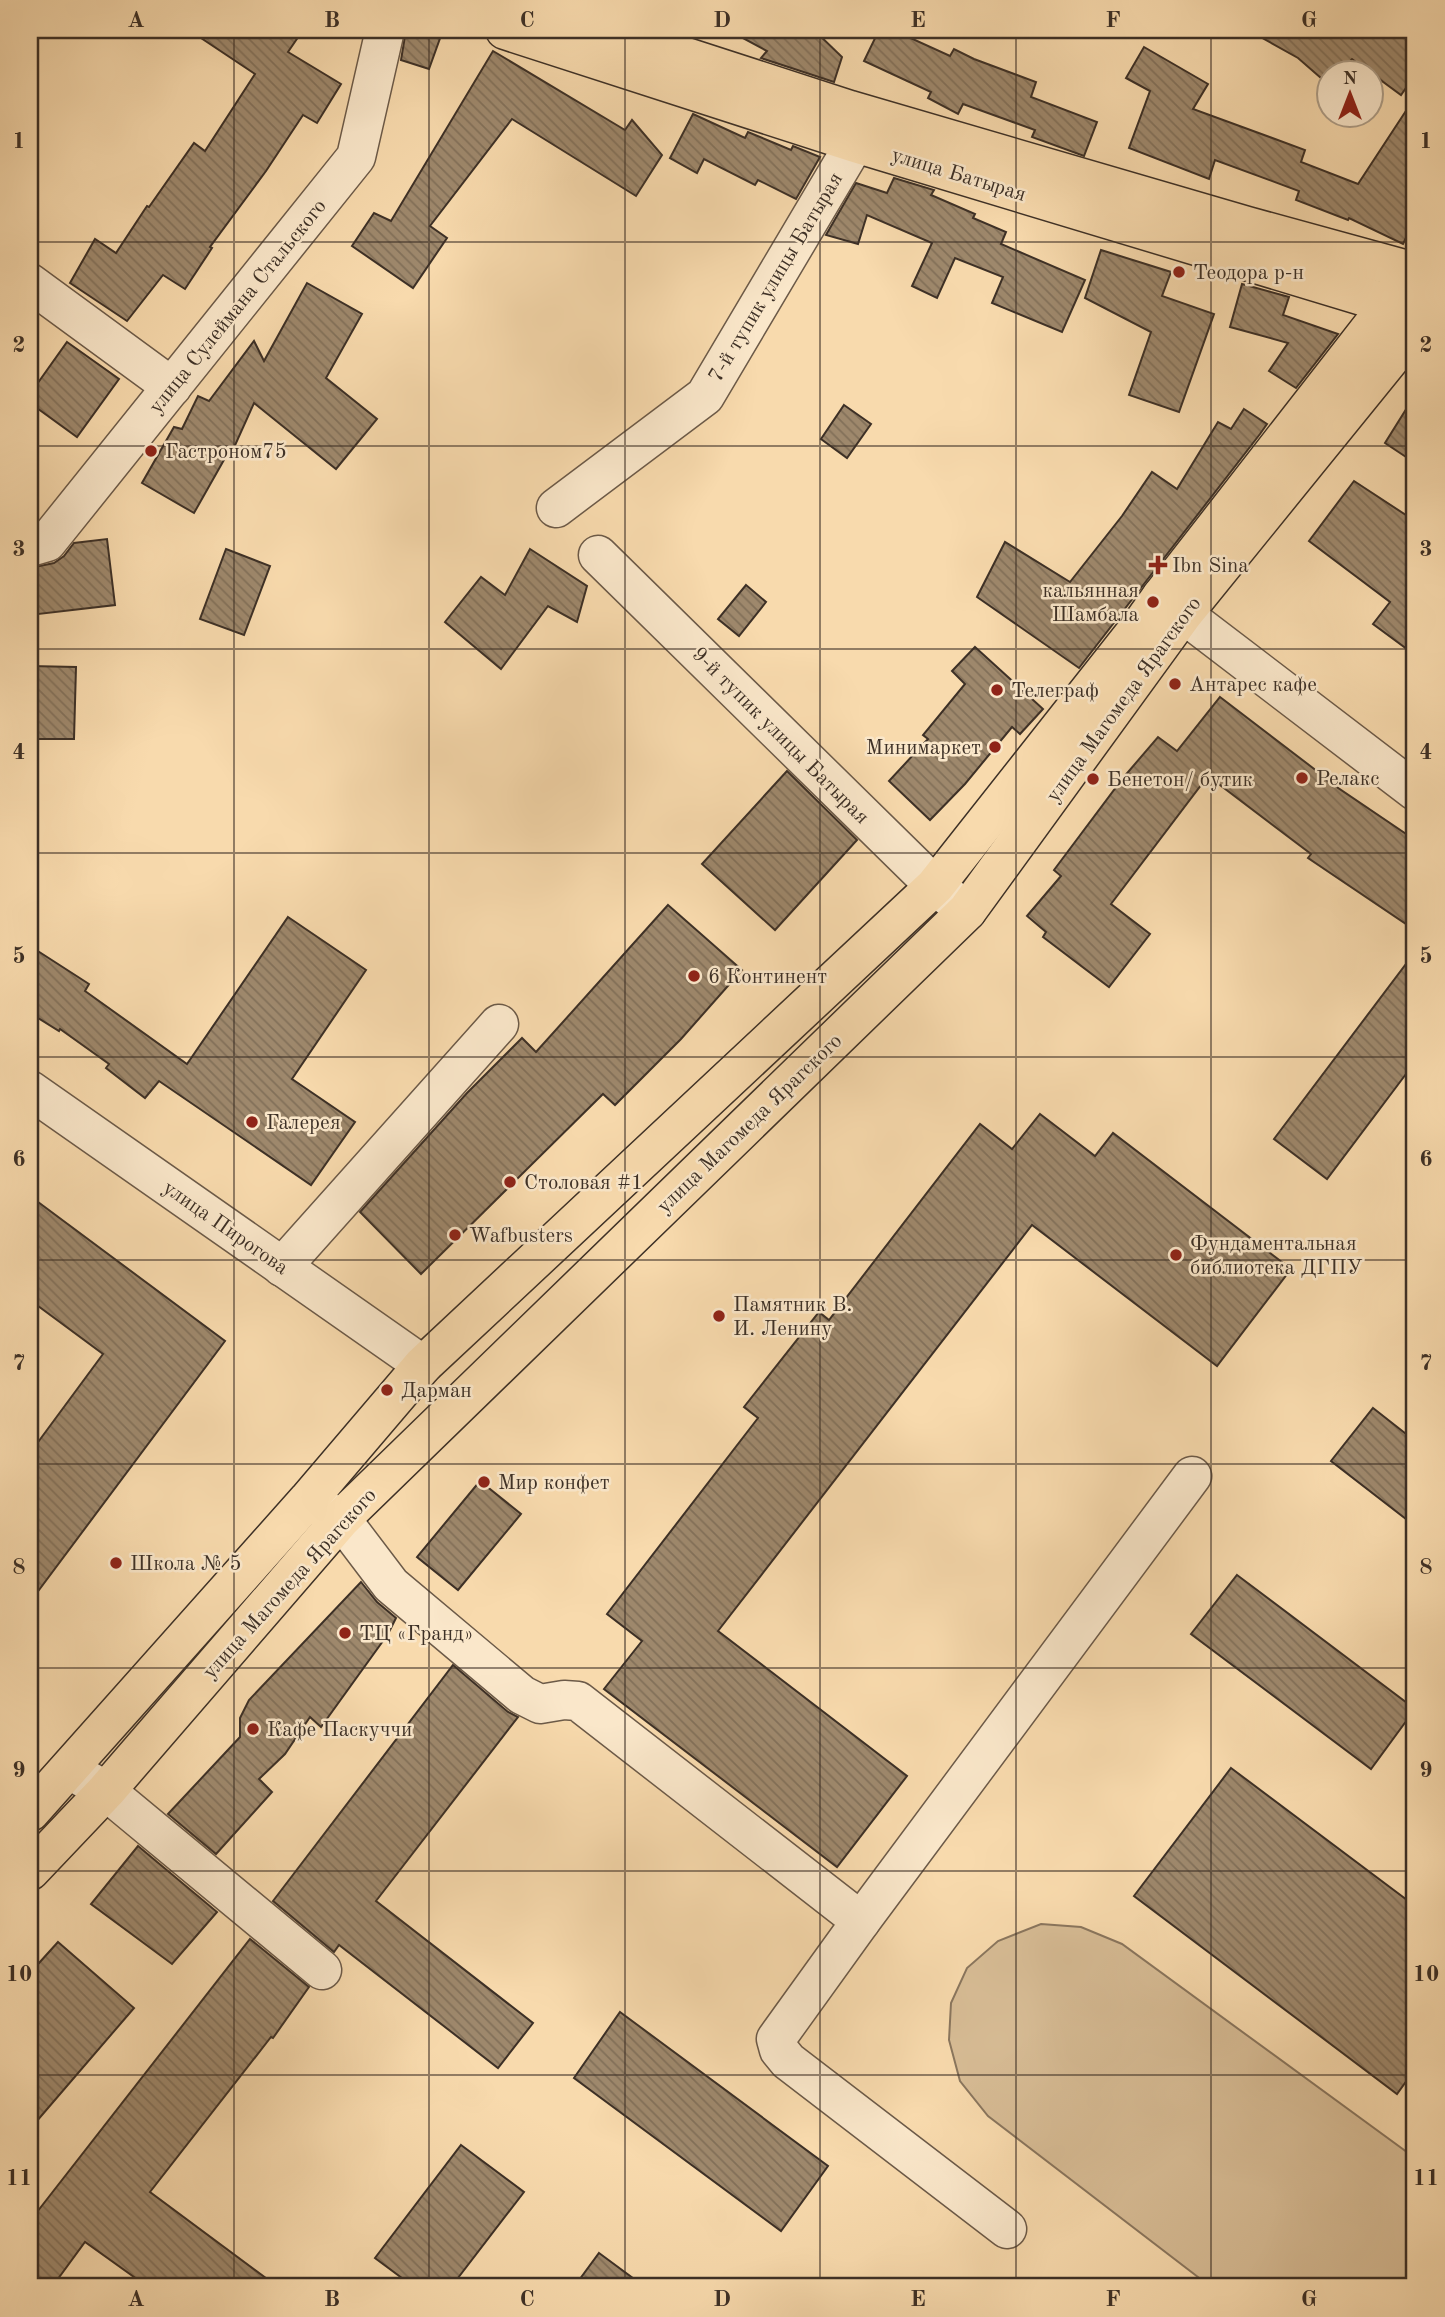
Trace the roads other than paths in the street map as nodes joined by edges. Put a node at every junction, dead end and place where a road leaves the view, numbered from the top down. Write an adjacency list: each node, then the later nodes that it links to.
1 (385, 30): 8 (street, улица Сулеймана Стальского)
2 (505, 30): 4 (main road, улица Батырая)
3 (603, 30): 5 (main road, улица Батырая)
4 (855, 143): 7 (main road, улица Батырая); 9 (street, 7-й тупик улицы Батырая)
5 (1415, 272): 7 (main road, улица Магомеда Ярагского)
6 (30, 282): 8 (street)
7 (1407, 315): 12 (main road, улица Магомеда Ярагского)
8 (172, 387): 10 (street, улица Сулеймана Стальского)
9 (556, 508)
10 (30, 547)
11 (598, 555): 14 (street, 9-й тупик улицы Батырая)
12 (1172, 605): 13 (street); 14 (main road, улица Магомеда Ярагского); 15 (main road, улица Магомеда Ярагского)
13 (1415, 791)
14 (935, 886): 15 (street, 9-й тупик улицы Батырая); 19 (main road, улица Магомеда Ярагского)
15 (967, 911): 22 (main road, улица Магомеда Ярагского)
16 (499, 1024): 18 (street)
17 (30, 1090): 18 (street, улица Пирогова)
18 (282, 1267): 19 (street, улица Пирогова)
19 (423, 1365): 21 (main road, улица Магомеда Ярагского)
20 (1192, 1476): 27 (street)
21 (308, 1500): 22 (street); 23 (main road, улица Магомеда Ярагского)
22 (341, 1519): 24 (main road, улица Магомеда Ярагского); 27 (street)
23 (70, 1770): 24 (street); 25 (main road, улица Магомеда Ярагского)
24 (106, 1791): 26 (main road, улица Магомеда Ярагского); 28 (street)
25 (30, 1812)
26 (30, 1871)
27 (861, 1921): 29 (street)
28 (322, 1970)
29 (1007, 2229)

